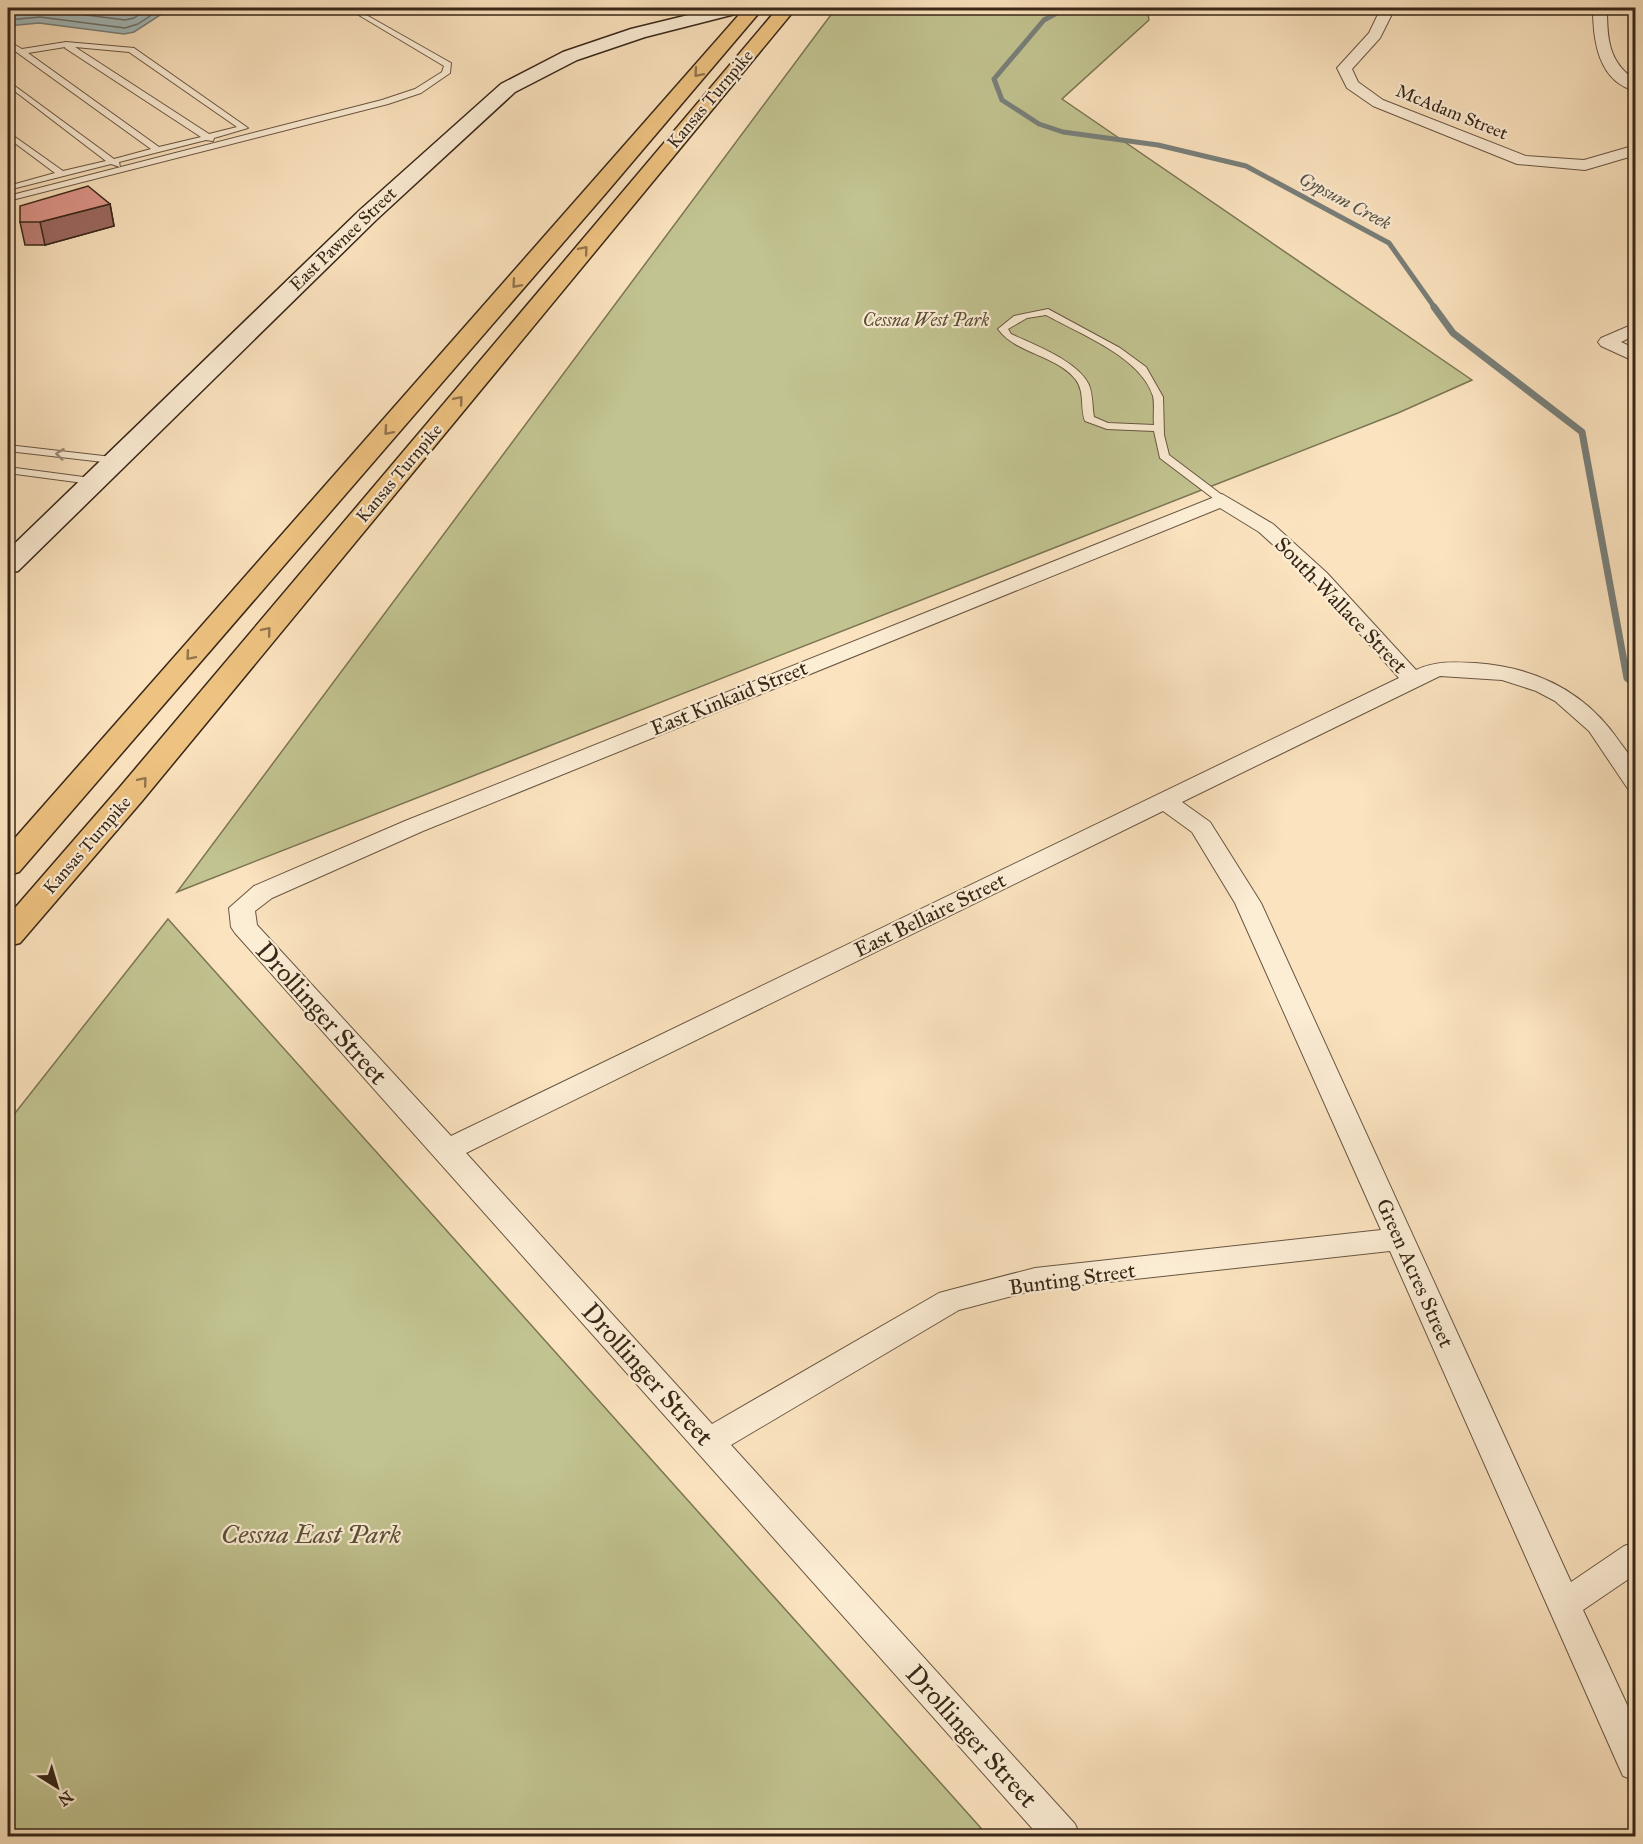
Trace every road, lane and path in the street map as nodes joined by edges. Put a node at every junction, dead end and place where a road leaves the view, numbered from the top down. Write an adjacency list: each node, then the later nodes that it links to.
1 (350, 8): 14 (lane)
2 (754, 8): 6 (highway, Kansas Turnpike)
3 (1388, 8): 16 (street, McAdam Street)
4 (1600, 8): 11 (street)
5 (784, 12): 37 (highway, Kansas Turnpike, one-way to 5)
6 (737, 18): 27 (main road, East Pawnee Street); 35 (highway, Kansas Turnpike, one-way to 35)
7 (8, 43): 9 (lane)
8 (66, 44): 9 (lane); 13 (lane); 13 (lane)
9 (21, 52): 15 (lane)
10 (8, 83): 17 (lane)
11 (1635, 87)
12 (8, 134): 19 (lane)
13 (207, 138): 14 (lane); 15 (lane)
14 (219, 145): 18 (lane)
15 (157, 150): 17 (lane)
16 (1635, 150)
17 (112, 161): 18 (lane); 19 (lane)
18 (124, 170): 21 (lane)
19 (61, 174): 20 (lane)
20 (10, 184): 21 (lane)
21 (26, 195): 22 (lane)
22 (8, 199)
23 (1635, 328): 24 (street)
24 (1635, 357)
25 (1158, 428): 25 (lane); 30 (lane)
26 (8, 448): 27 (lane, one-way to 26)
27 (112, 460): 29 (main road, East Pawnee Street)
28 (8, 470): 29 (lane)
29 (91, 482): 31 (main road, East Pawnee Street)
30 (1222, 500): 32 (street, South Wallace Street); 36 (street, East Kinkaid Street)
31 (8, 565)
32 (1413, 680): 33 (street, South Wallace Street); 34 (street, East Bellaire Street)
33 (1635, 784)
34 (1165, 801): 38 (street, East Bellaire Street); 39 (street, Green Acres Street)
35 (8, 865)
36 (242, 908): 38 (street, Drollinger Street)
37 (8, 936)
38 (447, 1150): 40 (street, Drollinger Street)
39 (1400, 1239): 40 (street, Bunting Street); 42 (street, Green Acres Street)
40 (709, 1442): 44 (street, Drollinger Street)
41 (1635, 1556): 42 (street)
42 (1564, 1605): 43 (street, Green Acres Street)
43 (1635, 1765)
44 (1062, 1836)

